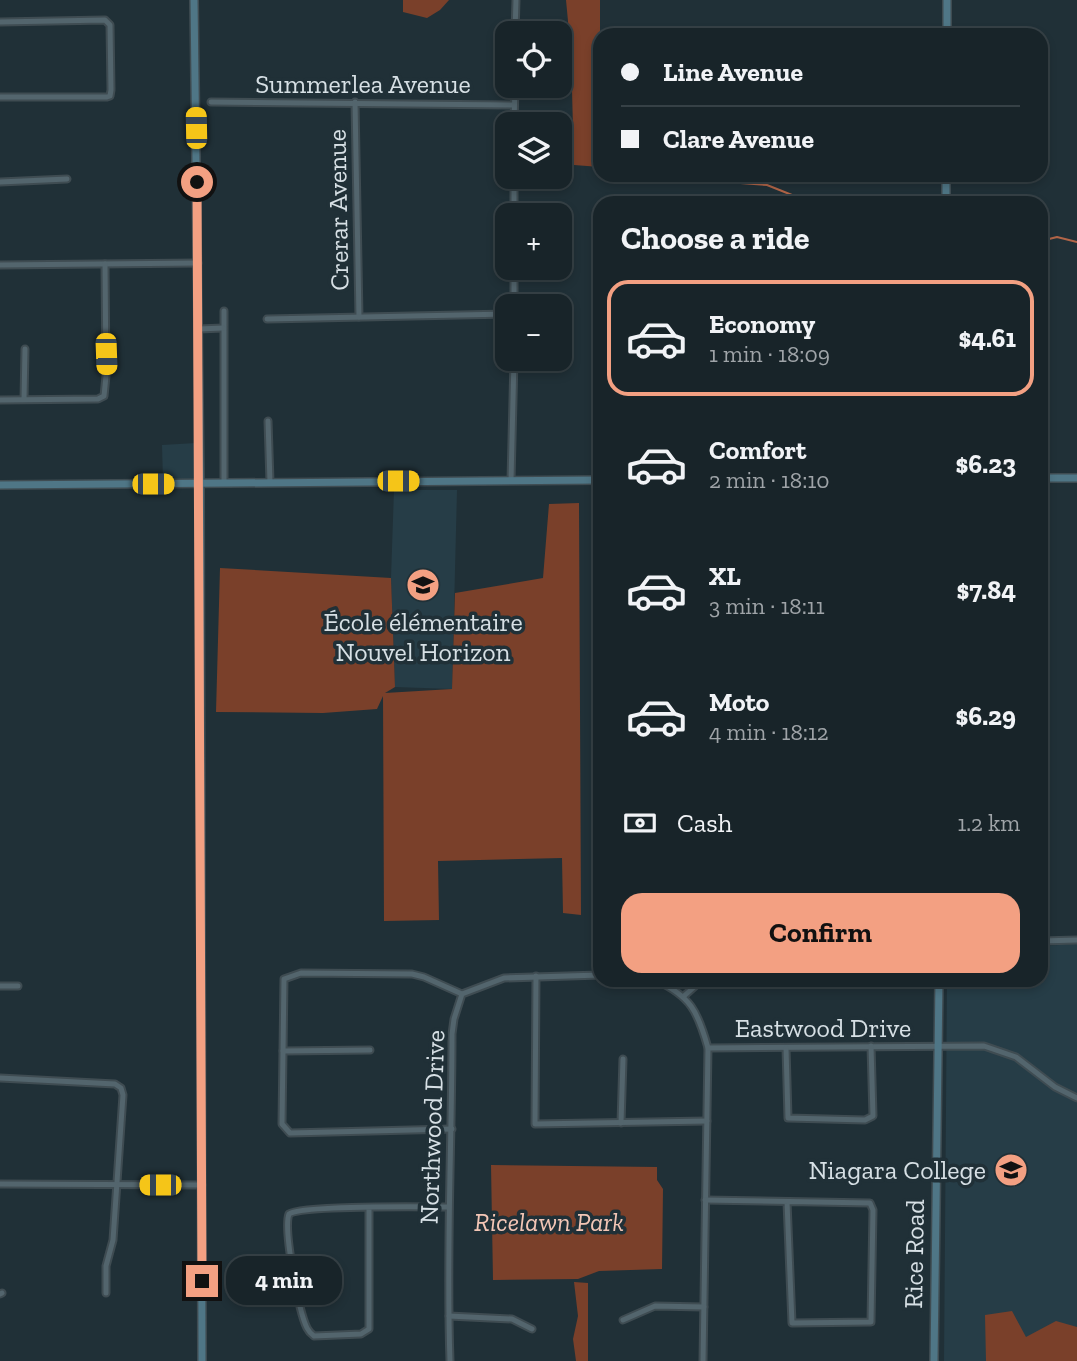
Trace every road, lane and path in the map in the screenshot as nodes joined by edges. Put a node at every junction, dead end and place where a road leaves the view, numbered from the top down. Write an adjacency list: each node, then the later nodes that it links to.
1 (194, 0): 16 (street)
2 (516, 0): 4 (street)
3 (947, 0): 6 (street)
4 (515, 21)
5 (0, 22): 7 (street)
6 (947, 28)
7 (0, 97)
8 (514, 98): 11 (street)
9 (211, 102): 10 (street, Summerlea Avenue)
10 (355, 102): 11 (street, Summerlea Avenue); 20 (street, Crerar Avenue)
11 (514, 105): 12 (street)
12 (514, 112)
13 (67, 179): 14 (street)
14 (0, 181)
15 (105, 264): 16 (street); 17 (street); 26 (street)
16 (198, 264): 22 (street)
17 (0, 265)
18 (224, 311): 23 (street)
19 (495, 314): 20 (street)
20 (359, 317): 21 (street)
21 (267, 319)
22 (199, 328): 23 (street); 34 (street)
23 (223, 328): 35 (street)
24 (25, 349): 26 (street)
25 (514, 371): 31 (street)
26 (24, 399): 27 (street)
27 (0, 400)
28 (268, 421): 33 (street)
29 (1048, 478): 30 (street)
30 (1077, 478)
31 (511, 480): 32 (street); 33 (street)
32 (593, 480)
33 (270, 482): 35 (street)
34 (200, 483): 35 (street); 36 (street); 62 (street)
35 (224, 483)
36 (0, 485)
37 (1077, 940): 38 (street)
38 (1048, 941)
39 (593, 975): 40 (street, Northwood Drive)
40 (536, 976): 46 (street, Northwood Drive); 58 (street)
41 (0, 986): 42 (street)
42 (18, 986)
43 (668, 987): 47 (street)
44 (694, 987): 47 (street)
45 (939, 987): 49 (street, Rice Road)
46 (462, 994): 53 (street); 59 (street, Northwood Drive)
47 (684, 996): 50 (street)
48 (871, 1046): 49 (street, Eastwood Drive); 51 (street, Eastwood Drive); 51 (street)
49 (938, 1046): 56 (street, Eastwood Drive); 75 (street, Rice Road)
50 (708, 1048): 51 (street, Eastwood Drive); 57 (street)
51 (786, 1048)
52 (370, 1050): 53 (street)
53 (282, 1051): 59 (street)
54 (623, 1059): 58 (street)
55 (0, 1078): 61 (street)
56 (1077, 1098)
57 (707, 1121): 58 (street); 63 (street)
58 (621, 1123)
59 (452, 1129): 65 (street, Northwood Drive)
60 (0, 1184): 61 (street)
61 (118, 1185): 62 (street); 67 (street)
62 (202, 1185): 72 (street)
63 (705, 1200): 64 (street); 68 (street)
64 (787, 1202): 64 (street)
65 (448, 1207): 66 (street); 69 (street, Northwood Drive)
66 (369, 1208): 66 (street)
67 (106, 1293)
68 (704, 1307): 70 (street); 74 (street)
69 (449, 1317): 71 (street); 73 (street, Northwood Drive)
70 (623, 1320)
71 (531, 1329)
72 (202, 1361)
73 (450, 1361)
74 (703, 1361)
75 (934, 1361)

